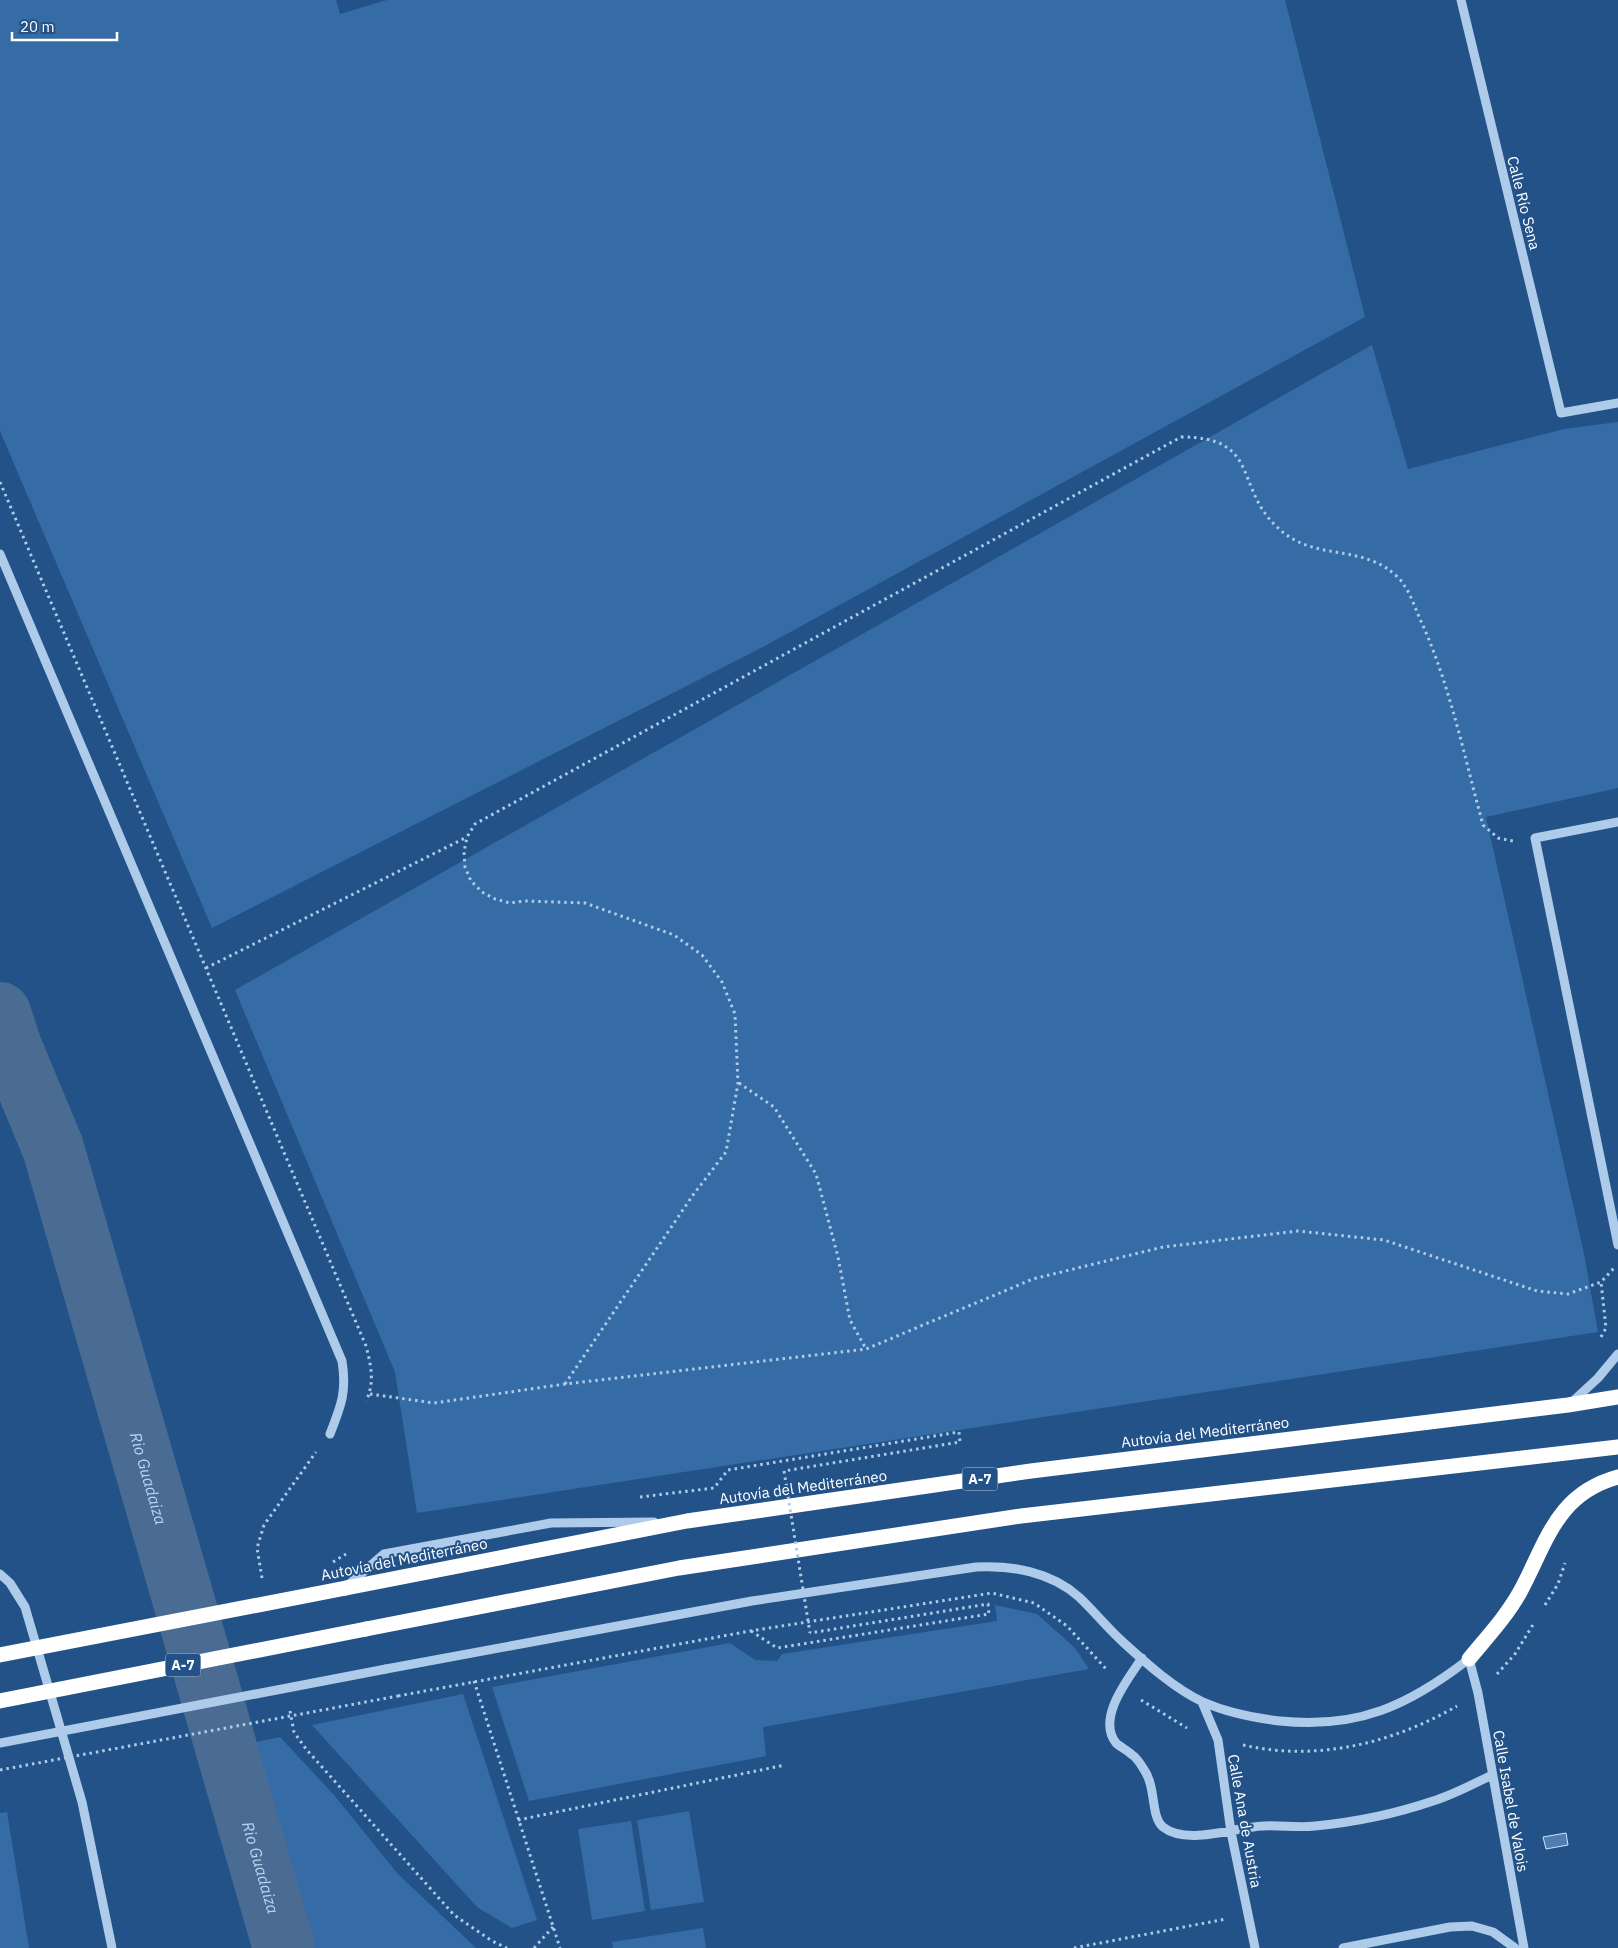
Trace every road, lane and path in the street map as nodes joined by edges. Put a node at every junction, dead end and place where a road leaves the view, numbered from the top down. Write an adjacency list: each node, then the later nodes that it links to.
1 (1461, 0): 2 (street, Calle Río Sena)
2 (1618, 404)
3 (0, 482): 8 (path)
4 (0, 554): 9 (street)
5 (1618, 822): 7 (street)
6 (467, 837): 7 (path); 8 (path); 10 (path)
7 (1535, 838): 11 (street)
8 (206, 968): 9 (path); 18 (path)
9 (180, 981): 22 (street)
10 (738, 1083): 15 (path); 17 (path)
11 (1618, 1245)
12 (1618, 1263): 13 (path)
13 (1601, 1282): 14 (path); 15 (path)
14 (1598, 1342)
15 (866, 1349): 17 (path)
16 (1618, 1354): 21 (street)
17 (565, 1384): 18 (path)
18 (370, 1394): 20 (path)
19 (1618, 1396): 21 (highway, Autovía del Mediterráneo / A-7)
20 (366, 1403)
21 (1568, 1405): 30 (highway, Autovía del Mediterráneo / A-7)
22 (330, 1434): 35 (path)
23 (1618, 1447): 46 (highway, A-7, bridge)
24 (1618, 1477): 42 (highway)
25 (790, 1479): 26 (path)
26 (781, 1480)
27 (724, 1487): 28 (path)
28 (714, 1488): 29 (path); 39 (path, bridge)
29 (638, 1497)
30 (687, 1521): 36 (highway, Autovía del Mediterráneo / A-7); 36 (street)
31 (347, 1553): 33 (path)
32 (1566, 1561): 37 (path)
33 (333, 1562)
34 (0, 1574): 58 (street)
35 (262, 1579)
36 (346, 1588): 40 (highway, Autovía del Mediterráneo / A-7, bridge)
37 (1543, 1608)
38 (1539, 1616): 45 (path)
39 (750, 1631): 43 (path); 44 (path)
40 (0, 1655)
41 (1142, 1658): 44 (street); 47 (street); 50 (street, bridge)
42 (1468, 1659): 45 (street, Calle Isabel de Valois); 47 (street)
43 (474, 1681): 52 (path, bridge); 54 (path)
44 (1124, 1685): 49 (path); 55 (street)
45 (1478, 1693): 49 (path); 53 (street, Calle Isabel de Valois)
46 (0, 1701)
47 (1202, 1702): 49 (street, Calle Ana de Austria)
48 (288, 1704): 59 (path)
49 (1218, 1740): 55 (street, Calle Ana de Austria)
50 (0, 1743)
51 (785, 1764): 54 (path)
52 (0, 1770)
53 (1492, 1775): 55 (street); 66 (street, Calle Isabel de Valois)
54 (518, 1820): 57 (path)
55 (1231, 1832): 56 (street, Calle Ana de Austria)
56 (1248, 1914): 62 (path); 63 (street, Calle Ana de Austria)
57 (553, 1927): 60 (path); 61 (path)
58 (112, 1948)
59 (507, 1948)
60 (534, 1948)
61 (560, 1948)
62 (1074, 1948)
63 (1255, 1948)
64 (1342, 1948): 65 (street)
65 (1515, 1948)
66 (1524, 1948)

